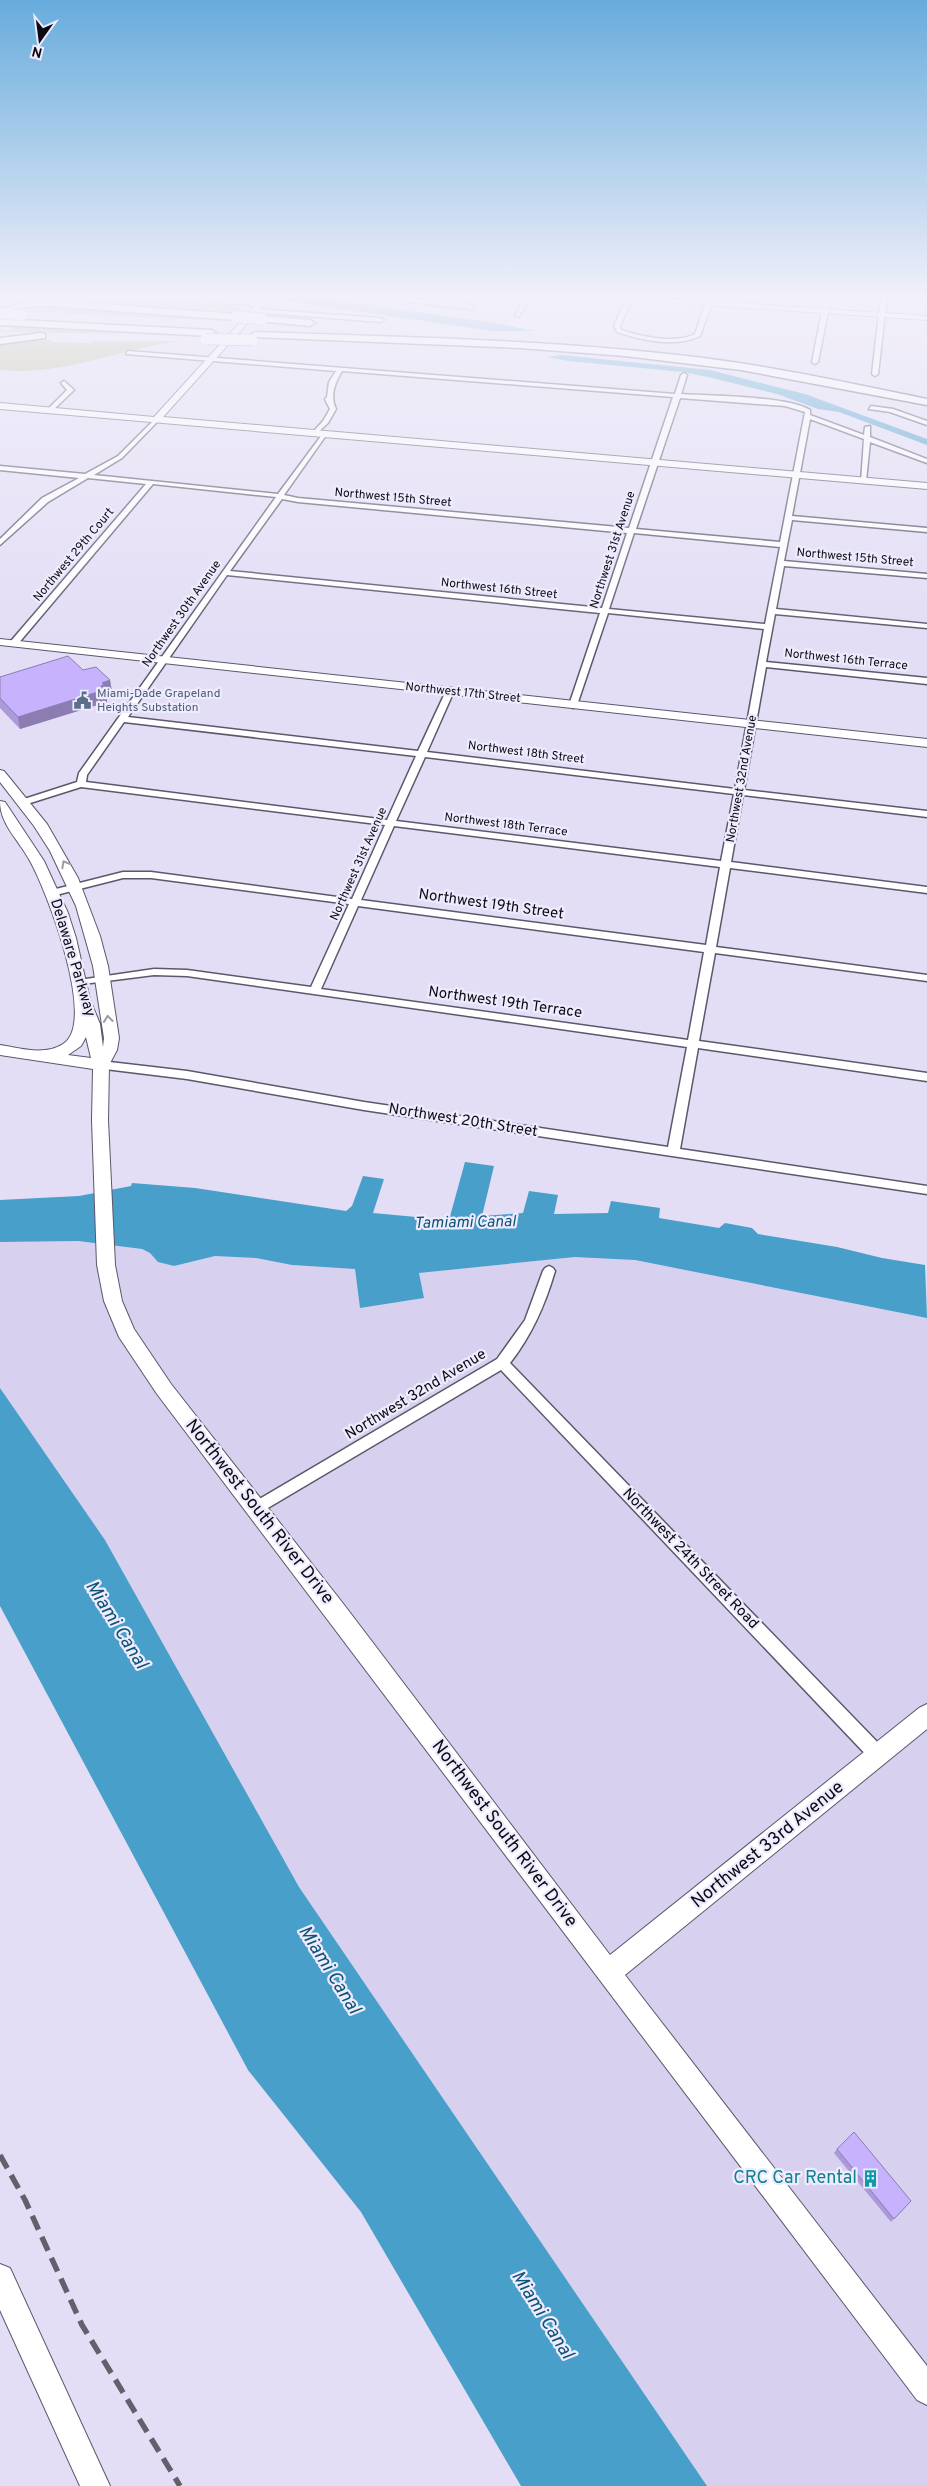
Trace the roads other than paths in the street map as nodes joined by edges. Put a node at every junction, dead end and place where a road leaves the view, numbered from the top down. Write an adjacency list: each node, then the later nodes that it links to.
1 (60, 412): 10 (street)
2 (163, 412): 10 (street)
3 (331, 412): 13 (street, Northwest 30th Avenue)
4 (672, 412): 16 (street, Northwest 31st Avenue)
5 (780, 412): 8 (street)
6 (870, 412): 9 (street)
7 (897, 412): 11 (street)
8 (806, 416): 14 (street); 18 (street, Northwest 32nd Avenue)
9 (869, 418)
10 (156, 420): 13 (street); 19 (street)
11 (927, 423)
12 (868, 427): 14 (street)
13 (320, 434): 16 (street); 23 (street, Northwest 30th Avenue)
14 (869, 439): 15 (street); 20 (street)
15 (927, 461)
16 (655, 462): 18 (street); 26 (street, Northwest 31st Avenue)
17 (0, 468): 19 (street, Northwest 15th Street)
18 (796, 475): 20 (street); 24 (street, Northwest 32nd Avenue)
19 (88, 476): 21 (street, Northwest 15th Street); 27 (street)
20 (863, 481): 22 (street)
21 (151, 482): 23 (street, Northwest 15th Street); 37 (street, Northwest 29th Court)
22 (927, 486)
23 (280, 496): 26 (street, Northwest 15th Street); 30 (street, Northwest 30th Avenue)
24 (789, 518): 25 (street); 28 (street, Northwest 32nd Avenue)
25 (927, 530)
26 (632, 531): 28 (street, Northwest 15th Street); 32 (street, Northwest 31st Avenue)
27 (0, 542)
28 (784, 545): 29 (street, Northwest 32nd Avenue)
29 (781, 563): 31 (street, Northwest 15th Street); 33 (street, Northwest 32nd Avenue)
30 (226, 573): 32 (street, Northwest 16th Street); 38 (street, Northwest 30th Avenue)
31 (927, 576)
32 (606, 611): 35 (street, Northwest 16th Street); 42 (street, Northwest 31st Avenue)
33 (773, 611): 34 (street); 35 (street, Northwest 32nd Avenue)
34 (927, 626)
35 (770, 627): 39 (street, Northwest 32nd Avenue)
36 (0, 642): 37 (street, Northwest 17th Street)
37 (14, 643): 38 (street, Northwest 17th Street)
38 (164, 660): 41 (street, Northwest 17th Street); 43 (street, Northwest 30th Avenue)
39 (763, 664): 40 (street, Northwest 16th Terrace); 44 (street, Northwest 32nd Avenue)
40 (927, 681)
41 (450, 691): 42 (street, Northwest 17th Street); 46 (street, Northwest 31st Avenue)
42 (573, 705): 44 (street, Northwest 17th Street)
43 (123, 719): 46 (street, Northwest 18th Street); 48 (street, Northwest 30th Avenue)
44 (752, 724): 45 (street, Northwest 17th Street); 49 (street, Northwest 32nd Avenue)
45 (927, 743)
46 (422, 754): 49 (street, Northwest 18th Street); 53 (street, Northwest 31st Avenue)
47 (0, 774): 50 (street, Delaware Parkway)
48 (81, 784): 50 (street); 53 (street, Northwest 18th Terrace)
49 (740, 791): 52 (street, Northwest 18th Street); 54 (street, Northwest 32nd Avenue)
50 (24, 802): 55 (street, Delaware Parkway, one-way to 50)
51 (0, 806): 57 (street, Delaware Parkway)
52 (927, 814)
53 (391, 824): 54 (street, Northwest 18th Terrace); 58 (street, Northwest 31st Avenue)
54 (726, 866): 56 (street, Northwest 18th Terrace); 59 (street, Northwest 32nd Avenue)
55 (77, 886): 57 (street, Northwest 19th Street); 58 (street, Northwest 19th Street); 61 (street, Delaware Parkway)
56 (927, 890)
57 (52, 892): 62 (street, Delaware Parkway)
58 (356, 902): 59 (street, Northwest 19th Street); 63 (street, Northwest 31st Avenue)
59 (711, 950): 60 (street, Northwest 19th Street); 65 (street, Northwest 32nd Avenue)
60 (927, 978)
61 (104, 979): 62 (street, Northwest 19th Terrace); 63 (street, Northwest 19th Terrace); 68 (street, Delaware Parkway, one-way to 61)
62 (79, 983): 64 (street, Delaware Parkway)
63 (315, 991): 65 (street, Northwest 19th Terrace)
64 (82, 1000): 67 (street); 68 (street, Delaware Parkway)
65 (693, 1045): 69 (street, Northwest 19th Terrace); 70 (street, Northwest 32nd Avenue)
66 (0, 1050): 67 (street, Northwest 20th Street)
67 (44, 1056): 68 (street, Northwest 20th Street)
68 (100, 1065): 70 (street, Northwest 20th Street); 72 (street, Delaware Parkway)
69 (927, 1077)
70 (673, 1153): 71 (street, Northwest 20th Street)
71 (927, 1190)
72 (106, 1266): 75 (street, Northwest South River Drive)
73 (549, 1271): 74 (street, Northwest 32nd Avenue)
74 (502, 1363): 75 (street, Northwest 32nd Avenue); 77 (street, Northwest 24th Street Road)
75 (256, 1508): 78 (street, Northwest South River Drive)
76 (927, 1715): 77 (street, Northwest 33rd Avenue)
77 (878, 1755): 78 (street, Northwest 33rd Avenue)
78 (608, 1973): 80 (street, Northwest South River Drive)
79 (0, 2280): 81 (street)
80 (927, 2390)
81 (94, 2486)

